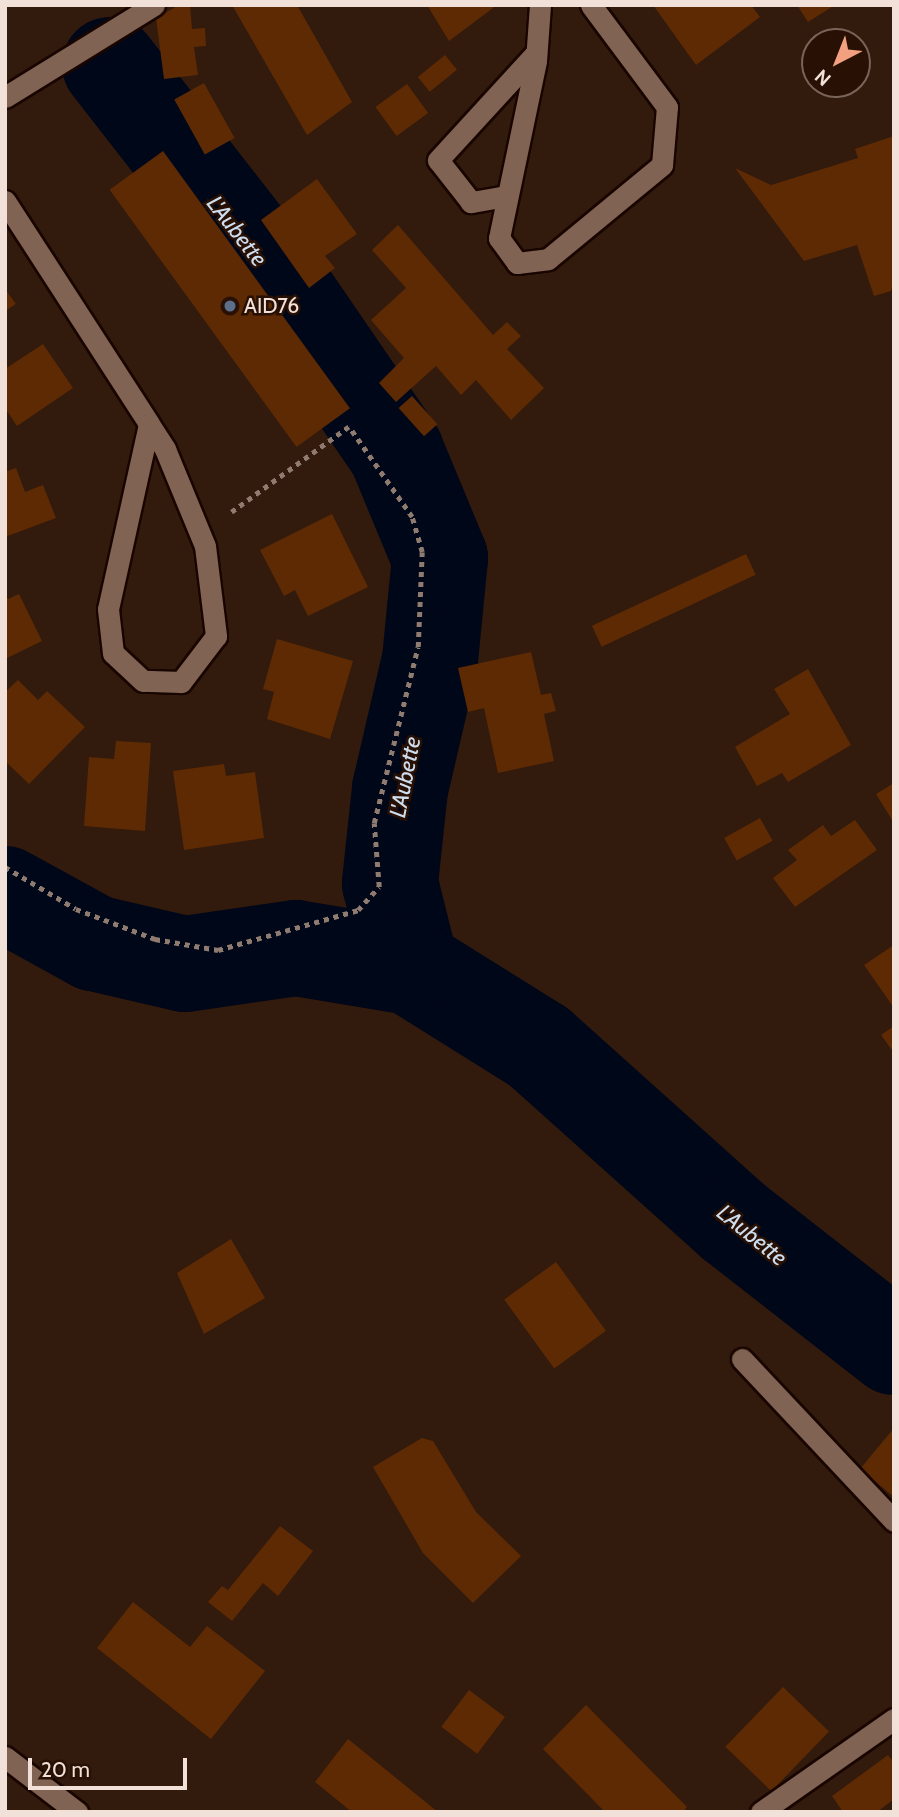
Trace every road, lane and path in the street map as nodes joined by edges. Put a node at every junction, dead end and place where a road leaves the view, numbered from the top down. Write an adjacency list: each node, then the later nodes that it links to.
1 (154, 5): 5 (street)
2 (540, 5): 4 (street)
3 (591, 5): 6 (street)
4 (536, 53): 6 (street); 6 (street)
5 (5, 96)
6 (506, 196)
7 (5, 201): 8 (street)
8 (149, 424): 9 (street); 9 (street)
9 (200, 535): 10 (path)
10 (5, 867)
11 (742, 1359): 12 (street)
12 (894, 1521)
13 (894, 1719): 16 (street)
14 (5, 1757): 15 (street)
15 (77, 1812)
16 (761, 1812)

